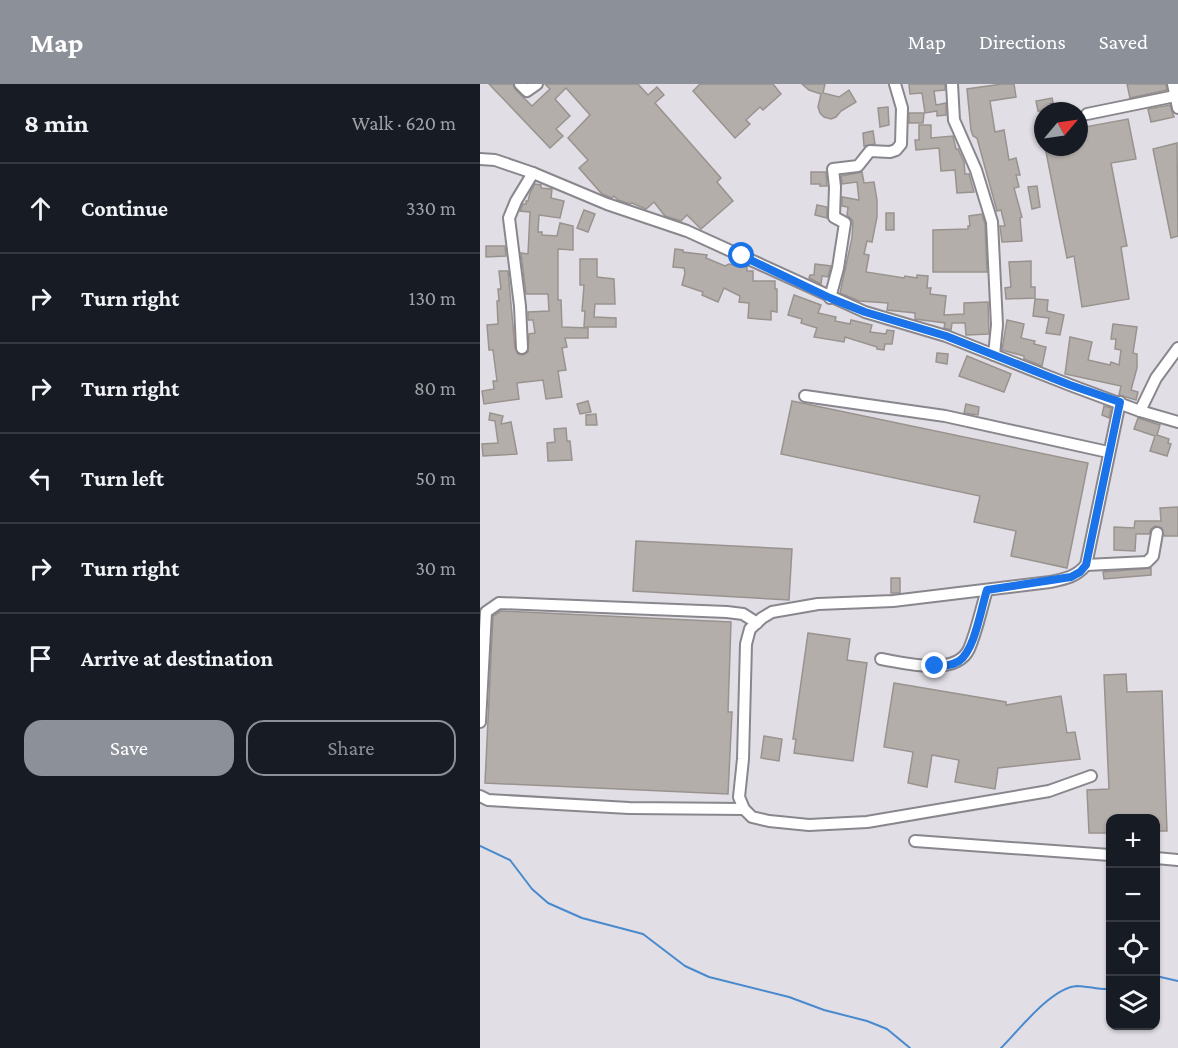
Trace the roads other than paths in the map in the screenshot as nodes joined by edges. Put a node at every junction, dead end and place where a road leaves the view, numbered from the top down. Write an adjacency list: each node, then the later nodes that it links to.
1 (520, 84): 2 (street)
2 (537, 84)
3 (895, 84): 11 (street)
4 (952, 84): 14 (street)
5 (1173, 84): 6 (street)
6 (1175, 96): 7 (street); 8 (street)
7 (1178, 108)
8 (1088, 114)
9 (480, 159): 10 (street)
10 (532, 173): 11 (street); 12 (street)
11 (830, 298): 14 (street)
12 (522, 348)
13 (1178, 348): 17 (street)
14 (994, 355): 16 (street)
15 (804, 396): 19 (street)
16 (1120, 402): 17 (street); 19 (street)
17 (1140, 411): 18 (street)
18 (1178, 422)
19 (1108, 452): 21 (street)
20 (1156, 533): 21 (street)
21 (1086, 565): 22 (street)
22 (987, 590): 23 (street); 24 (street)
23 (757, 623): 25 (street); 28 (street)
24 (881, 660)
25 (480, 722)
26 (1090, 776): 28 (street)
27 (480, 796): 28 (street)
28 (744, 809)
29 (915, 841): 30 (street)
30 (1106, 855)
31 (1160, 858): 32 (street)
32 (1178, 860)

